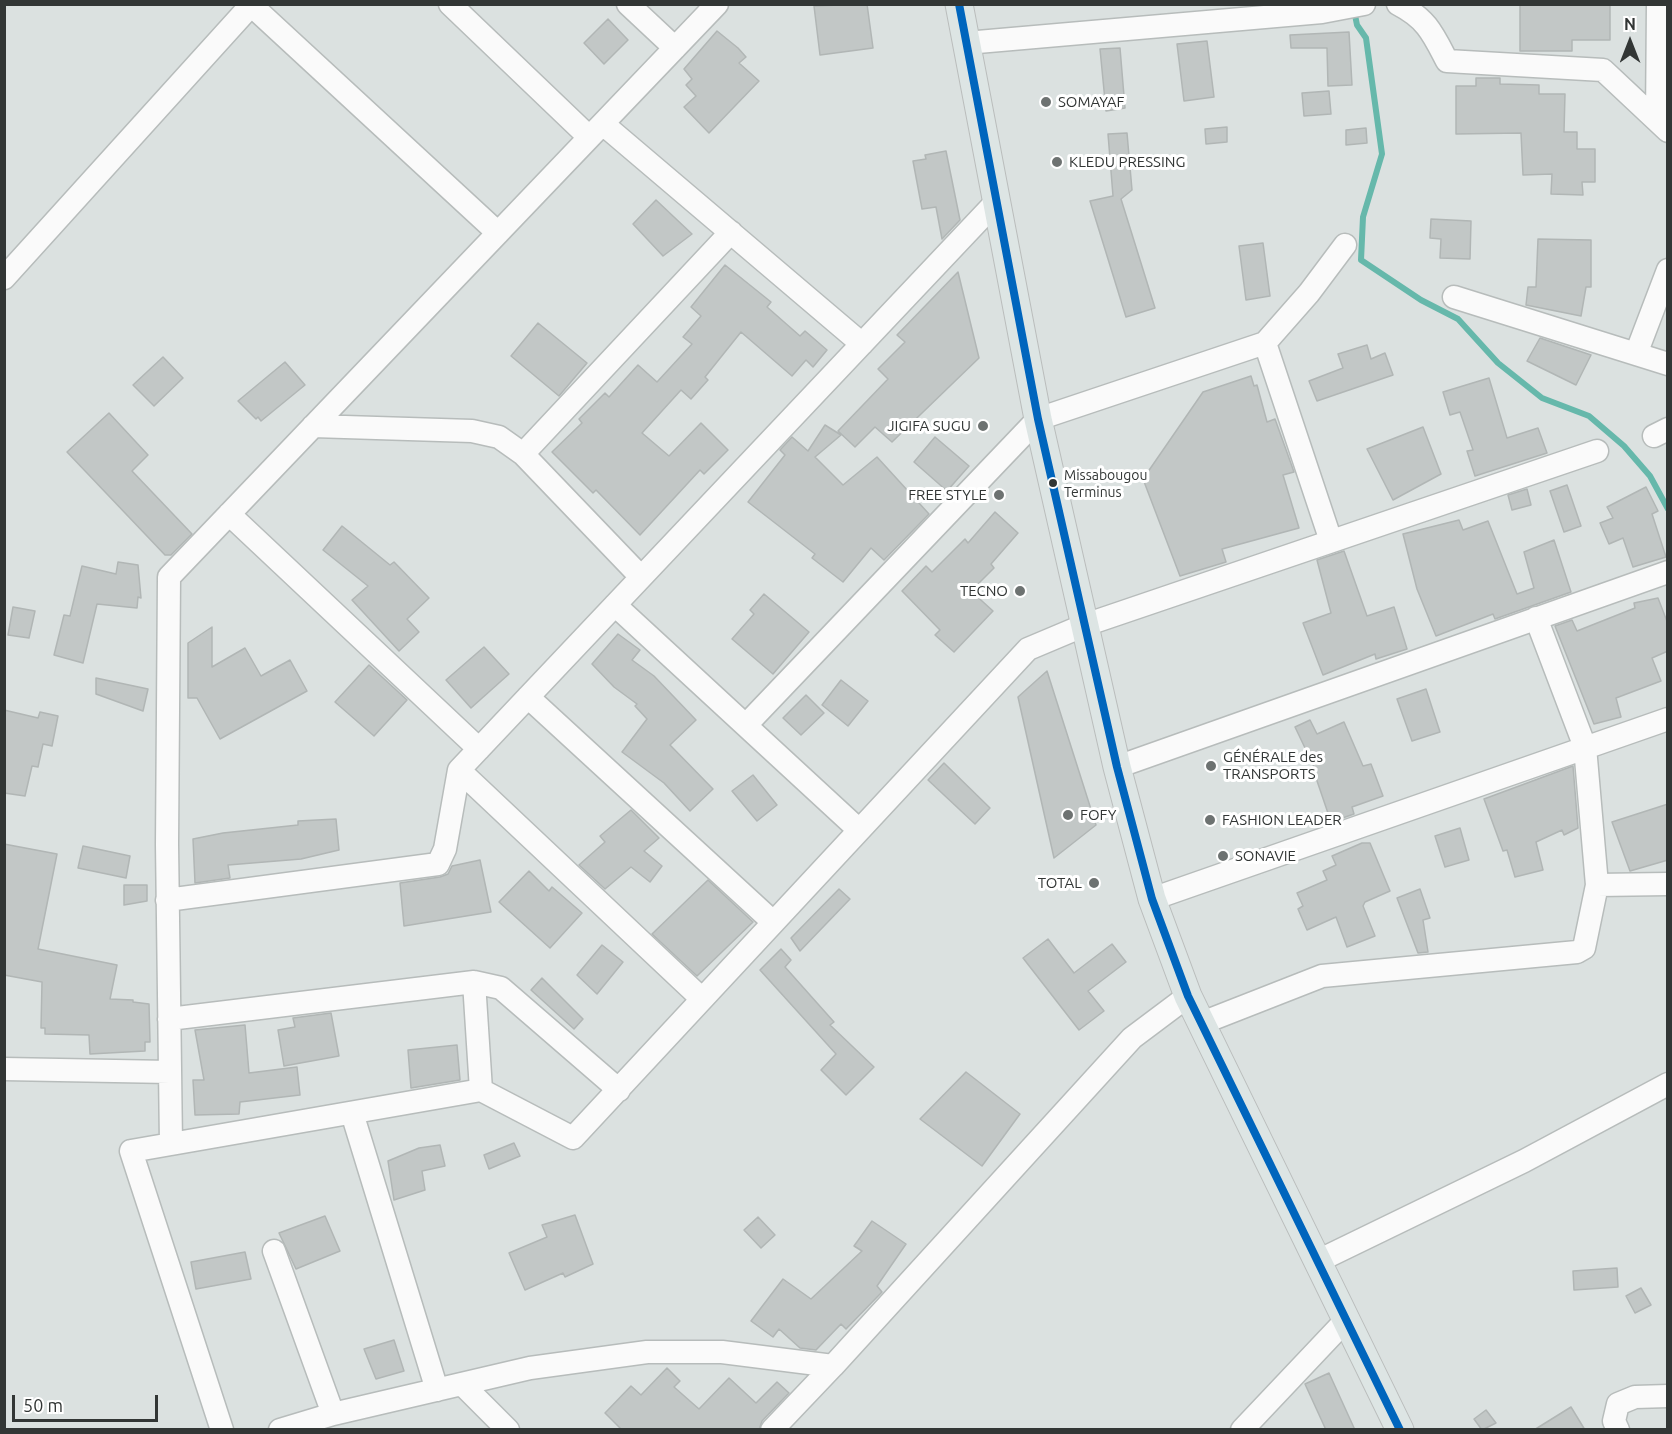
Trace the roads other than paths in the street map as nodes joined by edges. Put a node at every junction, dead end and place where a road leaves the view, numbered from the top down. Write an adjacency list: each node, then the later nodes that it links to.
1 (450, 4): 12 (street)
2 (628, 4): 10 (street)
3 (717, 4): 10 (street)
4 (959, 4): 9 (main road)
5 (1364, 4): 9 (street)
6 (1398, 4): 11 (street)
7 (1658, 4): 11 (street)
8 (251, 5): 15 (street); 18 (street)
9 (966, 43): 13 (main road)
10 (675, 48): 12 (street)
11 (1662, 125)
12 (596, 130): 14 (street); 15 (street)
13 (996, 202): 21 (street); 24 (main road)
14 (731, 232): 21 (street); 27 (street)
15 (498, 233): 25 (street)
16 (1345, 245): 20 (street)
17 (1668, 270): 22 (street)
18 (4, 278)
19 (1454, 297): 22 (street)
20 (1265, 343): 24 (street); 29 (street)
21 (862, 344): 31 (street)
22 (1636, 354): 23 (street)
23 (1668, 364)
24 (1038, 419): 34 (main road); 37 (street)
25 (313, 426): 27 (street); 28 (street)
26 (1597, 451): 29 (street)
27 (522, 454): 31 (street)
28 (229, 514): 39 (street); 46 (street)
29 (1331, 541): 34 (street)
30 (1668, 572): 33 (street)
31 (641, 577): 32 (street)
32 (615, 605): 35 (street); 37 (street)
33 (1536, 618): 38 (street); 40 (street)
34 (1085, 624): 40 (main road); 42 (street)
35 (528, 697): 39 (street); 47 (street)
36 (1668, 719): 38 (street)
37 (746, 725): 42 (street)
38 (1585, 747): 44 (street); 45 (street)
39 (479, 749): 41 (street)
40 (1117, 766): 45 (main road)
41 (459, 770): 46 (street); 50 (street)
42 (860, 830): 47 (street)
43 (1668, 884): 44 (street)
44 (1597, 885): 52 (street)
45 (1152, 899): 49 (main road)
46 (168, 900): 51 (street)
47 (773, 922): 50 (street)
48 (474, 982): 51 (street); 56 (street); 57 (street)
49 (1188, 996): 52 (main road); 63 (street)
50 (702, 999): 57 (street)
51 (169, 1019): 54 (street)
52 (1202, 1023): 61 (main road)
53 (4, 1069): 54 (street)
54 (170, 1072): 59 (street)
55 (1668, 1084): 61 (street)
56 (481, 1090): 57 (street); 58 (street)
57 (619, 1090)
58 (352, 1113): 59 (street); 65 (street)
59 (171, 1143): 68 (street)
60 (274, 1251): 67 (street)
61 (1318, 1261): 62 (main road)
62 (1347, 1319): 72 (street); 73 (main road)
63 (833, 1366): 64 (street); 71 (street)
64 (462, 1384): 65 (street); 70 (street)
65 (437, 1390): 67 (street)
66 (1668, 1396): 74 (street)
67 (333, 1414): 69 (street)
68 (222, 1430)
69 (280, 1430)
70 (508, 1430)
71 (772, 1430)
72 (1242, 1430)
73 (1400, 1430)
74 (1618, 1430)

